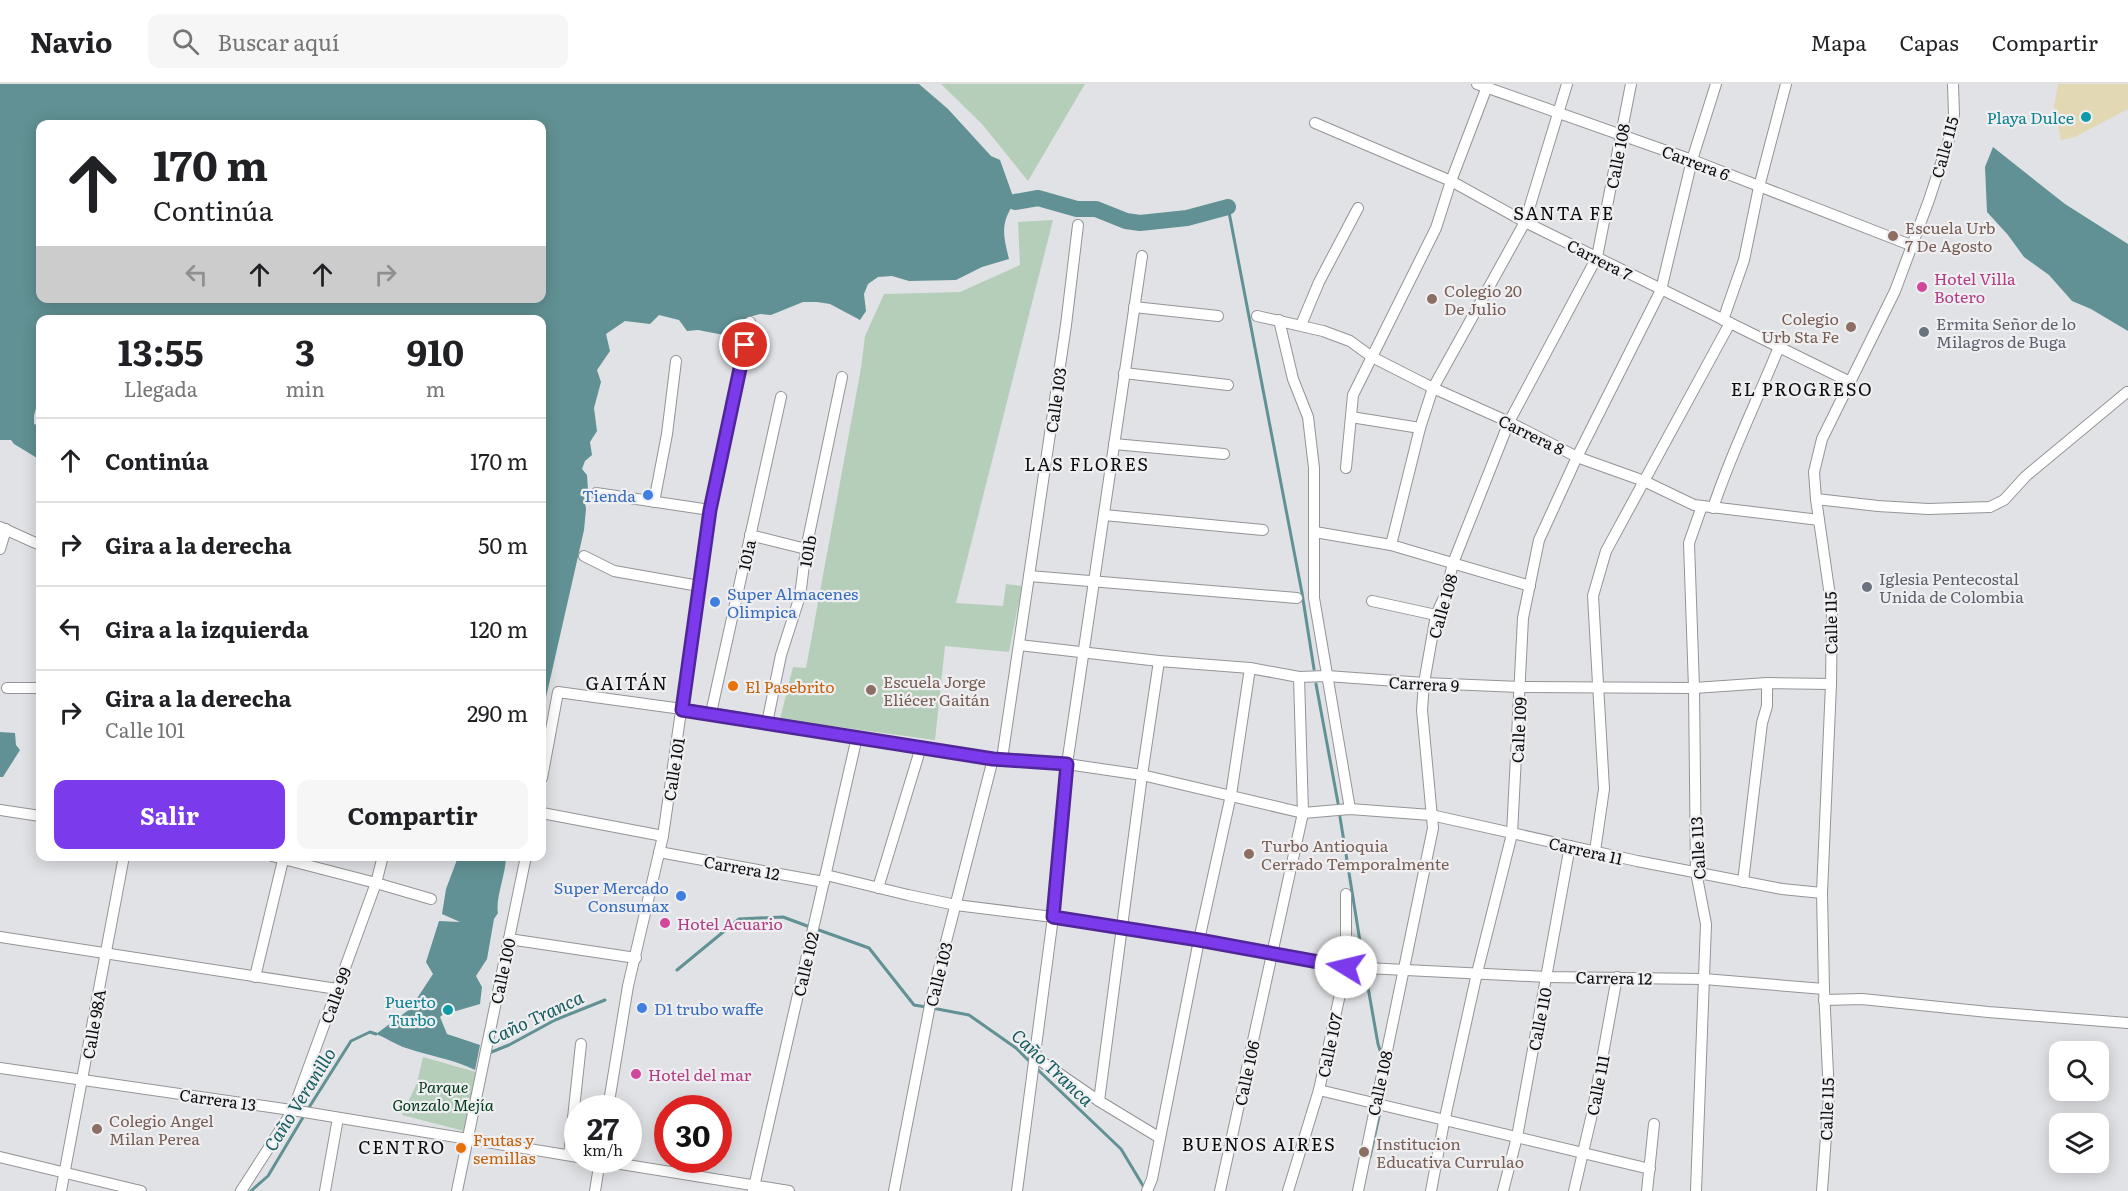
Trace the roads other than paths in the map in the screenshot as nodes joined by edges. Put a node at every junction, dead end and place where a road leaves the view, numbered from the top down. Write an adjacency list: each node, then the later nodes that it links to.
1 (1567, 84): 7 (street)
2 (1631, 84): 9 (street, Calle 108)
3 (1716, 84): 10 (street, Calle 109)
4 (1786, 84): 12 (street)
5 (1953, 84): 16 (street, Calle 115)
6 (1484, 85): 7 (street, Carrera 6); 11 (street)
7 (1559, 113): 9 (street, Carrera 6); 14 (street)
8 (1315, 123): 11 (street, Carrera 7)
9 (1621, 135): 10 (street, Carrera 6); 18 (street, Calle 108)
10 (1692, 160): 12 (street, Carrera 6); 19 (street, Calle 109)
11 (1450, 181): 14 (street, Carrera 7); 28 (street)
12 (1759, 187): 16 (street, Carrera 6); 25 (street)
13 (1358, 208): 26 (street)
14 (1525, 222): 18 (street, Carrera 7); 34 (street)
15 (1078, 225): 62 (street, Calle 103)
16 (1913, 246): 32 (street, Calle 115)
17 (1142, 256): 20 (street)
18 (1597, 257): 19 (street, Carrera 7); 38 (street, Calle 108)
19 (1661, 290): 25 (street, Carrera 7); 42 (street, Calle 109)
20 (1134, 307): 21 (street); 30 (street)
21 (1218, 316)
22 (1257, 316): 23 (street, Carrera 8)
23 (1279, 321): 26 (street, Carrera 8); 54 (street)
24 (750, 322): 49 (street, Calle 101)
25 (1726, 322): 27 (street, Carrera 7); 44 (street)
26 (1301, 325): 28 (street, Carrera 8)
27 (1779, 347): 32 (street, Carrera 7); 48 (street, Calle 113)
28 (1372, 357): 34 (street, Carrera 8); 37 (street)
29 (676, 361): 47 (street)
30 (1124, 374): 33 (street); 40 (street)
31 (842, 377): 59 (street, 101b)
32 (1850, 382): 46 (street, Calle 115)
33 (1228, 385)
34 (1433, 388): 38 (street, Carrera 8); 39 (street)
35 (2127, 392): 46 (street)
36 (781, 397): 55 (street, 101a)
37 (1351, 417): 39 (street); 43 (street)
38 (1509, 422): 42 (street, Carrera 8); 61 (street, Calle 108)
39 (1420, 428): 57 (street)
40 (1114, 444): 41 (street); 50 (street)
41 (1224, 454)
42 (1577, 457): 44 (street, Carrera 8); 65 (street, Calle 109)
43 (1346, 468)
44 (1644, 481): 48 (street, Carrera 8); 79 (street)
45 (596, 493): 47 (street)
46 (1816, 499): 51 (street, Calle 115)
47 (654, 502): 49 (street)
48 (1708, 507): 51 (street, Carrera 8); 82 (street, Calle 113)
49 (710, 510): 64 (street, Calle 101)
50 (1104, 515): 53 (street); 63 (street)
51 (1819, 520): 77 (street, Calle 115)
52 (3, 528): 56 (street); 58 (street)
53 (1263, 530)
54 (1315, 532): 57 (street); 73 (street)
55 (750, 535): 59 (street); 84 (street, 101a)
56 (36, 543)
57 (1391, 545): 61 (street)
58 (0, 549)
59 (806, 549): 85 (street, 101b)
60 (584, 556): 64 (street)
61 (1453, 563): 65 (street); 68 (street, Calle 108)
62 (1029, 576): 63 (street); 69 (street, Calle 103)
63 (1094, 582): 66 (street); 70 (street)
64 (699, 586): 83 (street, Calle 101)
65 (1530, 586): 78 (street, Calle 109)
66 (1297, 598)
67 (1372, 601): 68 (street)
68 (1436, 615): 75 (street, Calle 108)
69 (1019, 645): 70 (street, Carrera 9); 89 (street, Calle 103)
70 (1083, 653): 71 (street, Carrera 9); 90 (street)
71 (1159, 661): 72 (street, Carrera 9); 91 (street)
72 (1250, 668): 74 (street, Carrera 9); 92 (street)
73 (1327, 676): 74 (street, Carrera 9); 75 (street, Carrera 9); 93 (street)
74 (1299, 677): 95 (street, Calle 106)
75 (1424, 683): 78 (street, Carrera 9); 97 (street, Calle 108)
76 (1767, 683): 77 (street, Carrera 9); 82 (street, Carrera 9); 111 (street)
77 (1831, 684): 114 (street, Calle 115)
78 (1520, 687): 79 (street, Carrera 9); 99 (street, Calle 109)
79 (1597, 687): 82 (street, Carrera 9); 102 (street)
80 (7, 688): 81 (street)
81 (36, 688)
82 (1694, 688): 109 (street, Calle 113)
83 (682, 710): 84 (street, Carrera 11); 88 (street, Carrera 11); 100 (street, Calle 101)
84 (711, 713): 85 (street, Carrera 11)
85 (767, 723): 86 (street, Carrera 11)
86 (857, 737): 87 (street, Carrera 11); 110 (street, Calle 102)
87 (921, 747): 89 (street, Carrera 11); 113 (street)
88 (546, 756)
89 (997, 759): 90 (street, Carrera 11); 117 (street, Calle 103)
90 (1067, 764): 91 (street, Carrera 11); 118 (street)
91 (1142, 775): 92 (street, Carrera 11); 119 (street)
92 (1231, 795): 95 (street, Carrera 11); 122 (street)
93 (1350, 809): 95 (street, Carrera 11); 97 (street, Carrera 11)
94 (0, 810): 98 (street)
95 (1303, 813): 124 (street, Calle 106)
96 (546, 814): 100 (street)
97 (1431, 814): 99 (street, Carrera 11); 127 (street, Calle 108)
98 (36, 815)
99 (1512, 834): 101 (street, Carrera 11); 128 (street, Calle 109)
100 (663, 836): 103 (street, Calle 101)
101 (1570, 846): 102 (street, Carrera 11); 130 (street, Calle 110)
102 (1595, 851): 109 (street, Carrera 11)
103 (659, 852): 110 (street, Carrera 12); 125 (street, Calle 101)
104 (123, 861): 123 (street, Calle 98A)
105 (279, 861): 129 (street)
106 (295, 861): 112 (street)
107 (381, 861): 112 (street, Calle 99)
108 (525, 861): 121 (street, Calle 100)
109 (1696, 872): 111 (street, Carrera 11); 132 (street, Calle 113)
110 (825, 878): 113 (street, Carrera 12); 159 (street, Calle 102)
111 (1743, 882): 114 (street, Carrera 11)
112 (376, 883): 116 (street); 133 (street, Calle 99)
113 (878, 888): 117 (street, Carrera 12)
114 (1822, 893): 134 (street, Calle 115)
115 (1346, 894): 126 (street, Calle 107)
116 (431, 899)
117 (956, 905): 118 (street, Carrera 12); 167 (street, Calle 103)
118 (1053, 917): 119 (street, Carrera 12); 137 (street)
119 (1122, 928): 122 (street); 143 (street)
120 (0, 937): 123 (street)
121 (509, 939): 125 (street); 151 (street, Calle 100)
122 (1199, 940): 124 (street); 150 (street)
123 (106, 954): 129 (street); 139 (street, Calle 98A)
124 (1272, 954): 126 (street); 170 (street, Calle 106)
125 (636, 958): 142 (street, Calle 101)
126 (1346, 967): 127 (street, Carrera 12); 140 (street, Calle 107)
127 (1404, 969): 128 (street, Carrera 12); 144 (street, Calle 108)
128 (1477, 973): 130 (street, Carrera 12); 147 (street, Calle 109)
129 (255, 976): 133 (street)
130 (1547, 977): 131 (street, Carrera 12); 149 (street, Calle 110)
131 (1617, 977): 132 (street, Carrera 12); 152 (street, Calle 111)
132 (1704, 979): 134 (street, Carrera 12); 177 (street, Calle 113)
133 (337, 989): 145 (street, Calle 99)
134 (1824, 994): 135 (street, Carrera 12); 178 (street, Calle 115)
135 (2128, 1023)
136 (580, 1044): 141 (street)
137 (1035, 1059): 143 (street); 168 (street)
138 (0, 1068): 139 (street, Carrera 13)
139 (83, 1080): 145 (street, Carrera 13); 157 (street, Calle 98A)
140 (1319, 1090): 144 (street); 171 (street, Calle 107)
141 (577, 1095)
142 (610, 1095)
143 (1099, 1101): 150 (street)
144 (1375, 1103): 147 (street); 172 (street, Calle 108)
145 (296, 1111): 146 (street, Carrera 13); 162 (street, Calle 99)
146 (338, 1118): 151 (street, Carrera 13); 163 (street)
147 (1444, 1122): 149 (street); 173 (street, Calle 109)
148 (1654, 1124): 156 (street)
149 (1517, 1137): 152 (street); 174 (street, Calle 110)
150 (1160, 1138): 169 (street)
151 (468, 1140): 153 (street, Carrera 13); 164 (street, Calle 100)
152 (1582, 1154): 156 (street); 175 (street, Calle 111)
153 (564, 1155)
154 (0, 1157): 157 (street)
155 (642, 1168): 159 (street)
156 (1650, 1169): 176 (street)
157 (64, 1173): 160 (street, Calle 98A); 161 (street)
158 (598, 1173): 165 (street)
159 (753, 1188): 166 (street)
160 (61, 1191)
161 (141, 1191)
162 (240, 1191)
163 (325, 1191)
164 (457, 1191)
165 (595, 1191)
166 (789, 1191)
167 (894, 1191)
168 (1017, 1191)
169 (1147, 1191)
170 (1220, 1191)
171 (1288, 1191)
172 (1358, 1191)
173 (1431, 1191)
174 (1503, 1191)
175 (1574, 1191)
176 (1647, 1191)
177 (1696, 1191)
178 (1822, 1191)

